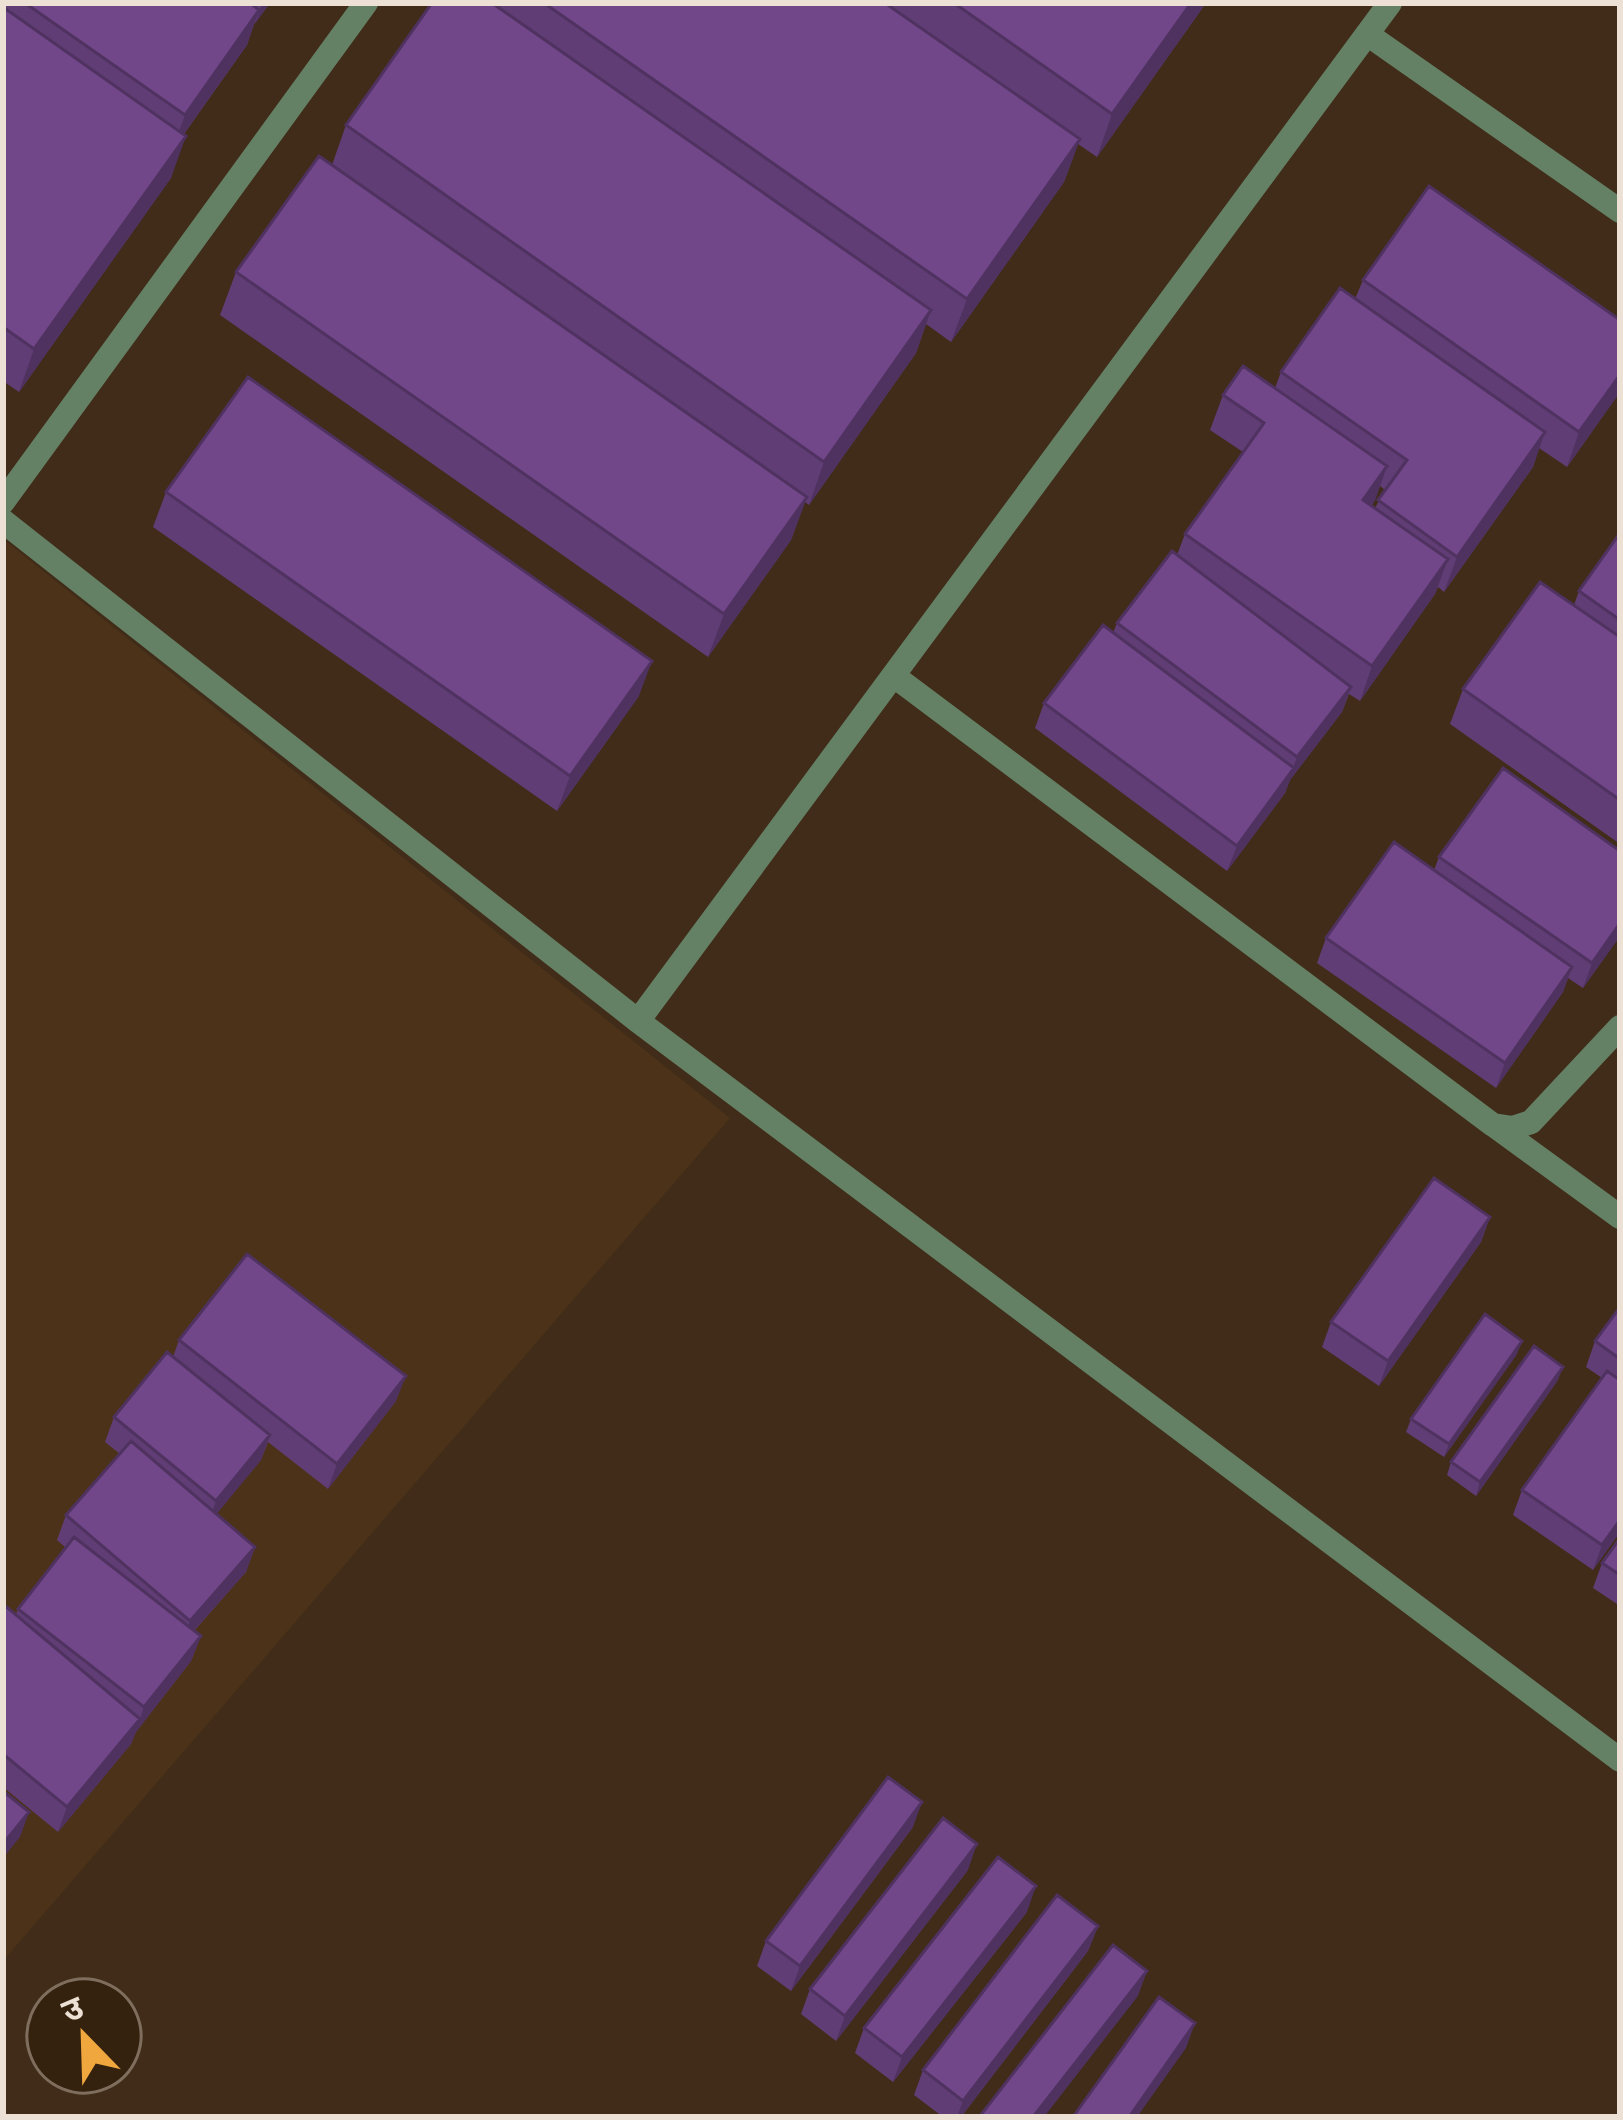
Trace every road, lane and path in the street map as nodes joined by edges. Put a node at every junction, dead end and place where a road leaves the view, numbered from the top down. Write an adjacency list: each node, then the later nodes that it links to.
1 (366, 3): 5 (street)
2 (1390, 3): 3 (street)
3 (1367, 34): 4 (street); 7 (street)
4 (1620, 212)
5 (3, 502)
6 (3, 521): 8 (street)
7 (894, 676): 8 (street); 10 (street)
8 (638, 1021): 12 (street)
9 (1620, 1027): 10 (street)
10 (1493, 1124): 11 (street)
11 (1620, 1217)
12 (1620, 1760)

